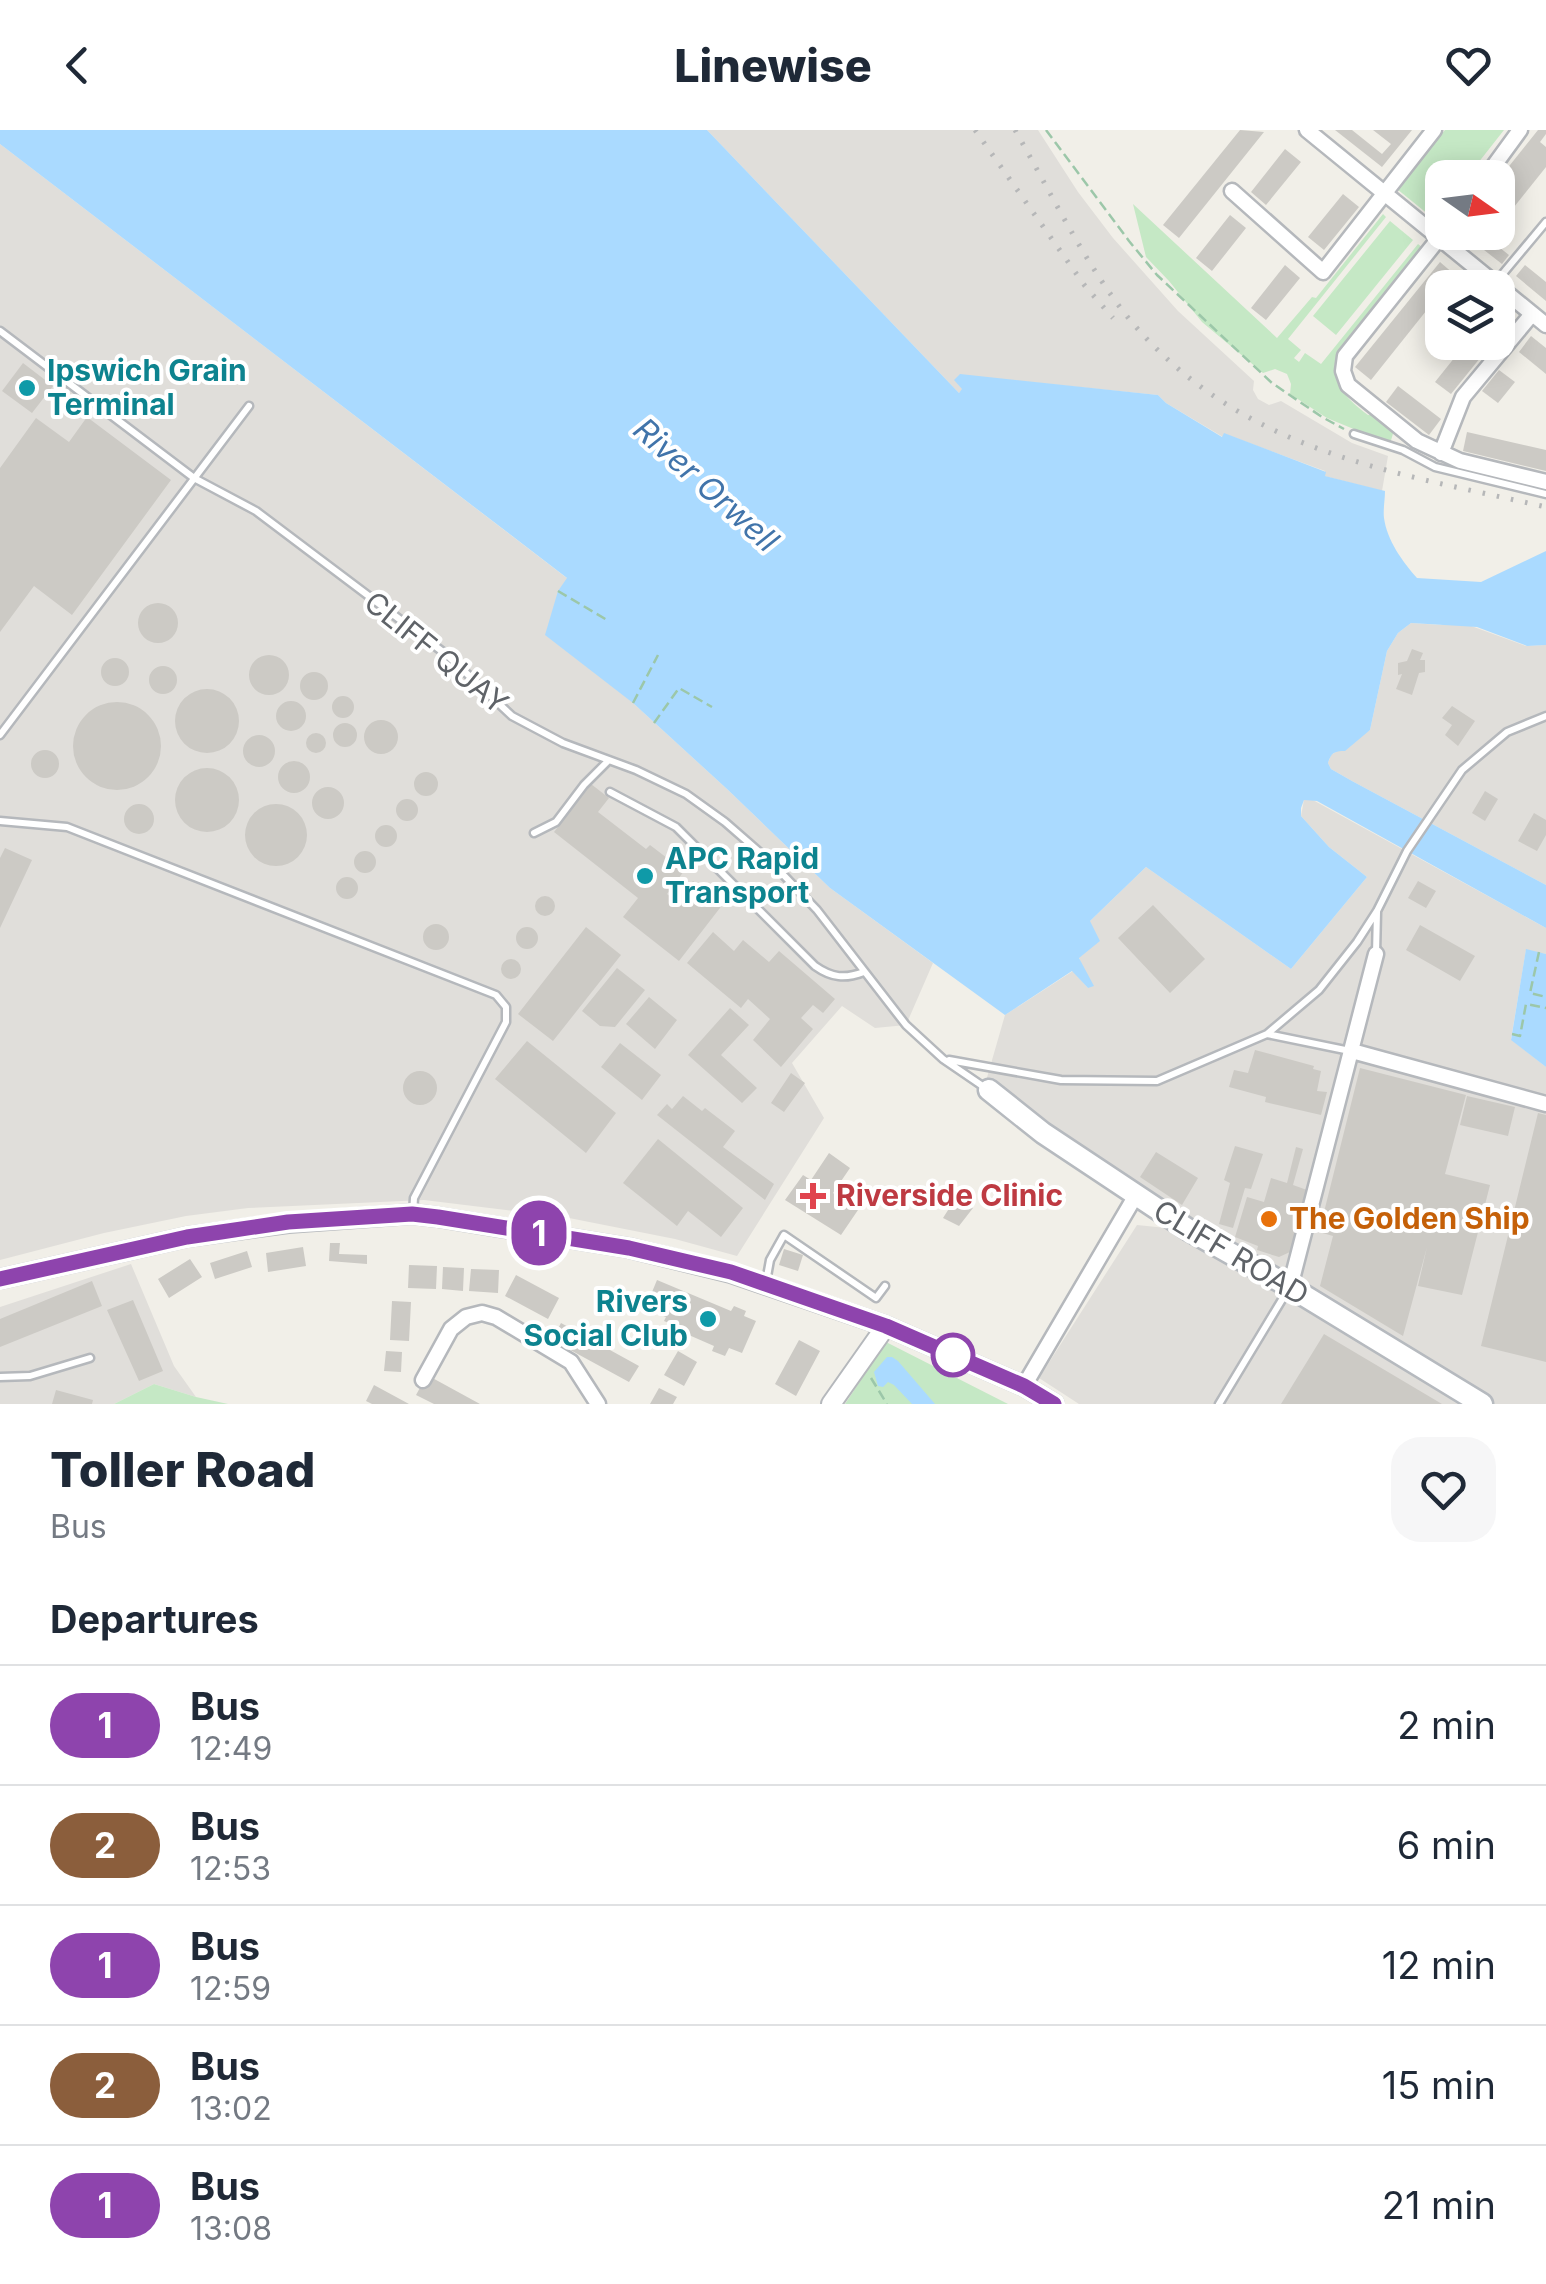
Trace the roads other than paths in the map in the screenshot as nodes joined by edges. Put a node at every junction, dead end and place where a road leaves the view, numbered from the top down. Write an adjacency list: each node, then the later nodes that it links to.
1 (1307, 130): 6 (street)
2 (1434, 130): 6 (street)
3 (1520, 130): 4 (street)
4 (1498, 160)
5 (1232, 191): 6 (street)
6 (1386, 193): 7 (street)
7 (1425, 222)
8 (1546, 222): 12 (lane)
9 (1430, 250): 19 (street)
10 (1458, 250): 11 (street)
11 (1479, 270)
12 (1506, 270)
13 (1515, 301): 14 (street)
14 (1532, 314): 15 (street); 19 (street)
15 (1546, 325)
16 (0, 331): 20 (lane, CLIFF QUAY)
17 (249, 406): 20 (lane)
18 (1354, 434): 22 (lane)
19 (1441, 452): 21 (street)
20 (194, 478): 24 (lane); 25 (lane, CLIFF QUAY)
21 (1546, 482)
22 (1546, 494)
23 (1546, 716): 29 (lane)
24 (0, 735)
25 (608, 761): 28 (lane); 31 (lane, CLIFF QUAY)
26 (610, 792): 31 (lane)
27 (0, 821): 38 (lane)
28 (534, 834)
29 (1378, 911): 30 (lane); 32 (lane)
30 (1376, 954): 33 (street)
31 (864, 972): 34 (lane, CLIFF QUAY)
32 (1267, 1034): 33 (lane); 34 (lane)
33 (1352, 1051): 36 (street); 42 (street)
34 (943, 1059): 35 (lane, CLIFF QUAY)
35 (989, 1090): 37 (main road, CLIFF ROAD)
36 (1546, 1104)
37 (1136, 1195): 42 (main road, CLIFF ROAD); 47 (street)
38 (412, 1214): 39 (street); 40 (street)
39 (0, 1279)
40 (766, 1284): 41 (lane); 43 (street)
41 (885, 1286)
42 (1290, 1287): 51 (lane); 52 (main road, CLIFF ROAD)
43 (886, 1326): 47 (street); 49 (street)
44 (90, 1358): 45 (lane)
45 (0, 1377)
46 (422, 1380): 48 (street)
47 (1024, 1386): 50 (street)
48 (598, 1404)
49 (831, 1404)
50 (1054, 1404)
51 (1218, 1404)
52 (1482, 1404)

